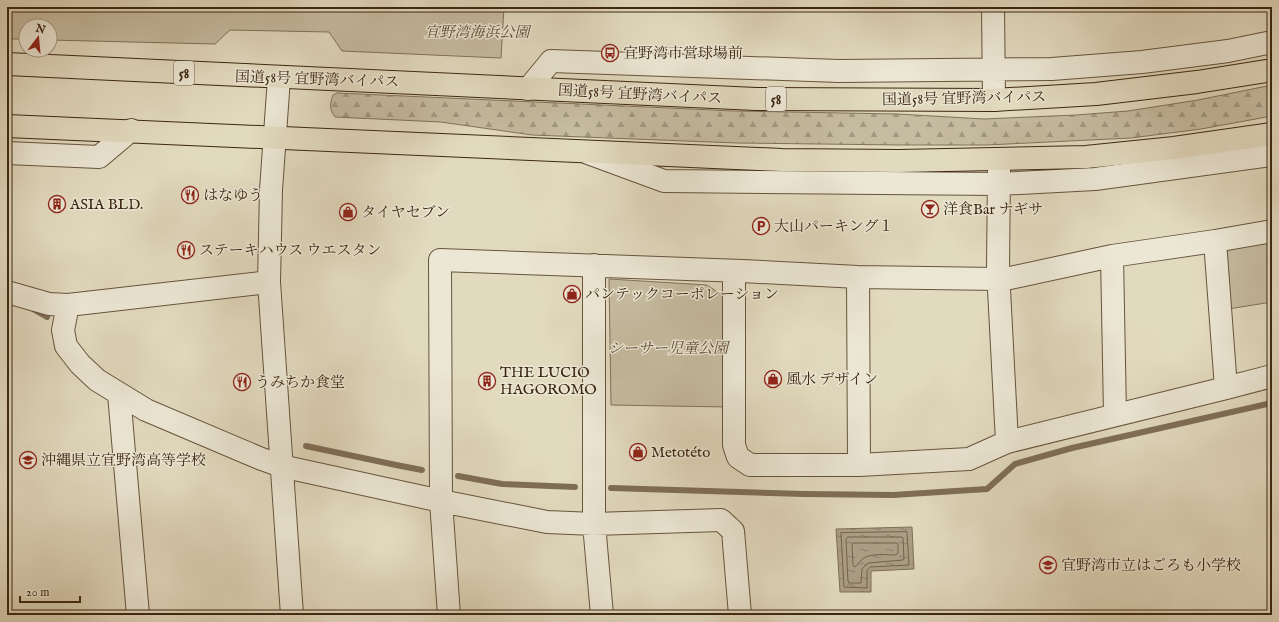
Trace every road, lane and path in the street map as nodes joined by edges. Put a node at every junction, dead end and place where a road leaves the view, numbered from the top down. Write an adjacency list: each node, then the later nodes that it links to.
1 (993, 7): 4 (street)
2 (1272, 42): 4 (street)
3 (7, 64): 6 (highway, 国道58号 宜野湾バイパス / 58)
4 (993, 70): 7 (street); 8 (street)
5 (1272, 70): 8 (highway, 国道58号 宜野湾バイパス / 58)
6 (279, 78): 7 (highway, 国道58号 宜野湾バイパス / 58); 12 (street)
7 (528, 89): 8 (highway, 国道58号 宜野湾バイパス / 58)
8 (994, 100)
9 (7, 126): 10 (highway)
10 (131, 130): 12 (highway); 14 (street)
11 (1272, 134): 16 (highway)
12 (274, 138): 13 (highway); 25 (street)
13 (583, 152): 16 (highway); 17 (street)
14 (7, 153)
15 (1272, 155): 17 (street)
16 (998, 160): 17 (street)
17 (999, 184): 24 (street)
18 (1272, 231): 19 (street)
19 (1215, 241): 20 (street); 29 (street)
20 (1112, 256): 24 (street); 31 (street)
21 (594, 265): 22 (street); 35 (street); 36 (street)
22 (734, 271): 23 (street); 33 (street)
23 (858, 277): 24 (street); 33 (street)
24 (998, 279): 32 (street)
25 (269, 282): 27 (street); 34 (street)
26 (7, 292): 27 (street)
27 (68, 305): 30 (street)
28 (1272, 376): 29 (street)
29 (1226, 388): 31 (street)
30 (119, 394): 34 (street); 37 (street)
31 (1115, 415): 32 (street)
32 (1007, 442): 33 (street)
33 (858, 465)
34 (281, 466): 35 (street); 38 (street)
35 (441, 501): 36 (street); 39 (street)
36 (594, 524): 40 (street); 41 (street)
37 (138, 615)
38 (292, 615)
39 (449, 615)
40 (602, 615)
41 (740, 615)

